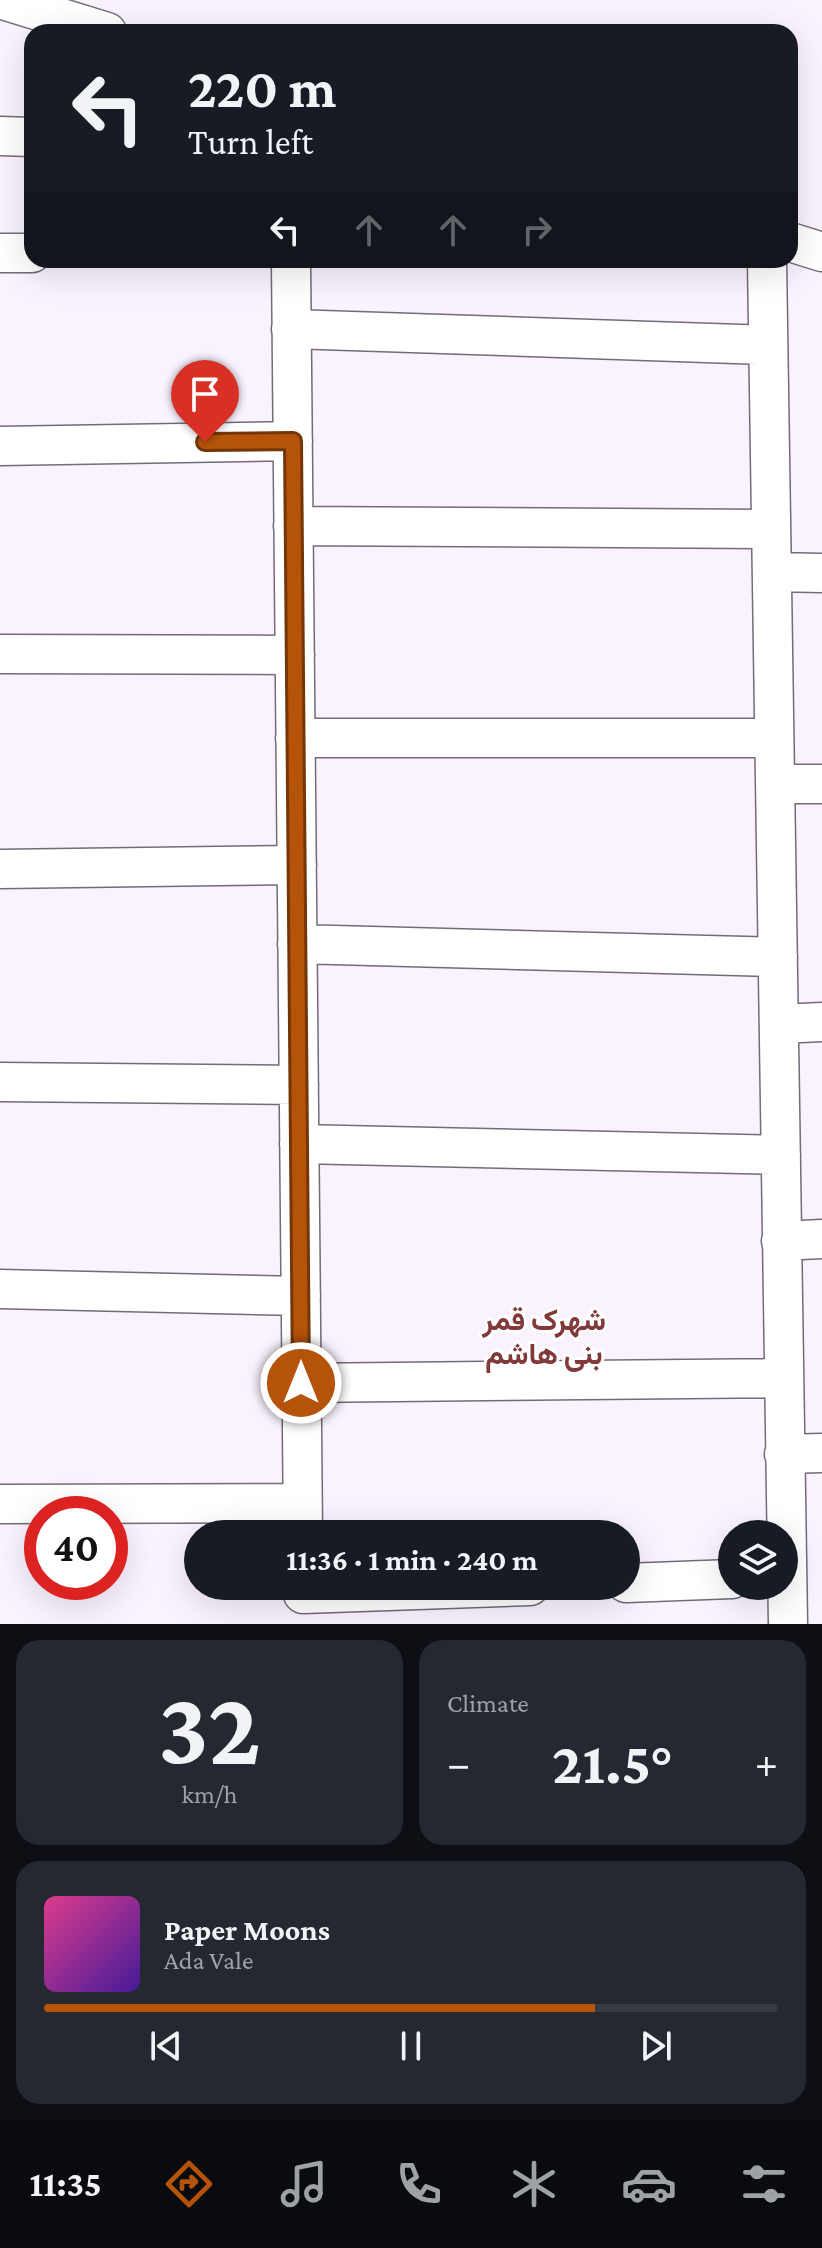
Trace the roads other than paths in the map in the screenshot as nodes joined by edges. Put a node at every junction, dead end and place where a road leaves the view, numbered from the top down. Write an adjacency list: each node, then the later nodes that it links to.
1 (3, 0): 2 (street)
2 (81, 24)
3 (0, 136): 4 (street)
4 (24, 137)
5 (798, 244): 6 (street)
6 (822, 252)
7 (0, 253): 8 (street)
8 (24, 253)
9 (291, 268): 11 (street)
10 (767, 268): 12 (street)
11 (291, 329): 12 (street); 13 (street)
12 (768, 345): 16 (street)
13 (293, 441): 14 (street); 15 (street)
14 (0, 446)
15 (293, 526): 16 (street); 20 (street)
16 (771, 529): 17 (street)
17 (772, 572): 18 (street); 22 (street)
18 (822, 573)
19 (0, 654): 20 (street)
20 (295, 655): 21 (street)
21 (295, 738): 22 (street); 25 (street)
22 (774, 738): 23 (street)
23 (775, 784): 24 (street); 28 (street)
24 (822, 784)
25 (297, 865): 26 (street); 27 (street)
26 (0, 869)
27 (297, 944): 28 (street); 32 (street)
28 (778, 957): 30 (street)
29 (822, 1022): 30 (street)
30 (779, 1024): 34 (street)
31 (0, 1082): 32 (street)
32 (299, 1085): 33 (street)
33 (299, 1144): 34 (street); 38 (street)
34 (781, 1155): 36 (street)
35 (822, 1239): 36 (street)
36 (781, 1241): 39 (street)
37 (0, 1289): 38 (street)
38 (301, 1296): 40 (street)
39 (784, 1378): 40 (street); 42 (street)
40 (301, 1383): 44 (street)
41 (822, 1453): 42 (street)
42 (784, 1454): 45 (street)
43 (0, 1504): 44 (street)
44 (303, 1518)
45 (785, 1520)
46 (718, 1580): 47 (street)
47 (640, 1582)
48 (787, 1600): 49 (street)
49 (788, 1624)

